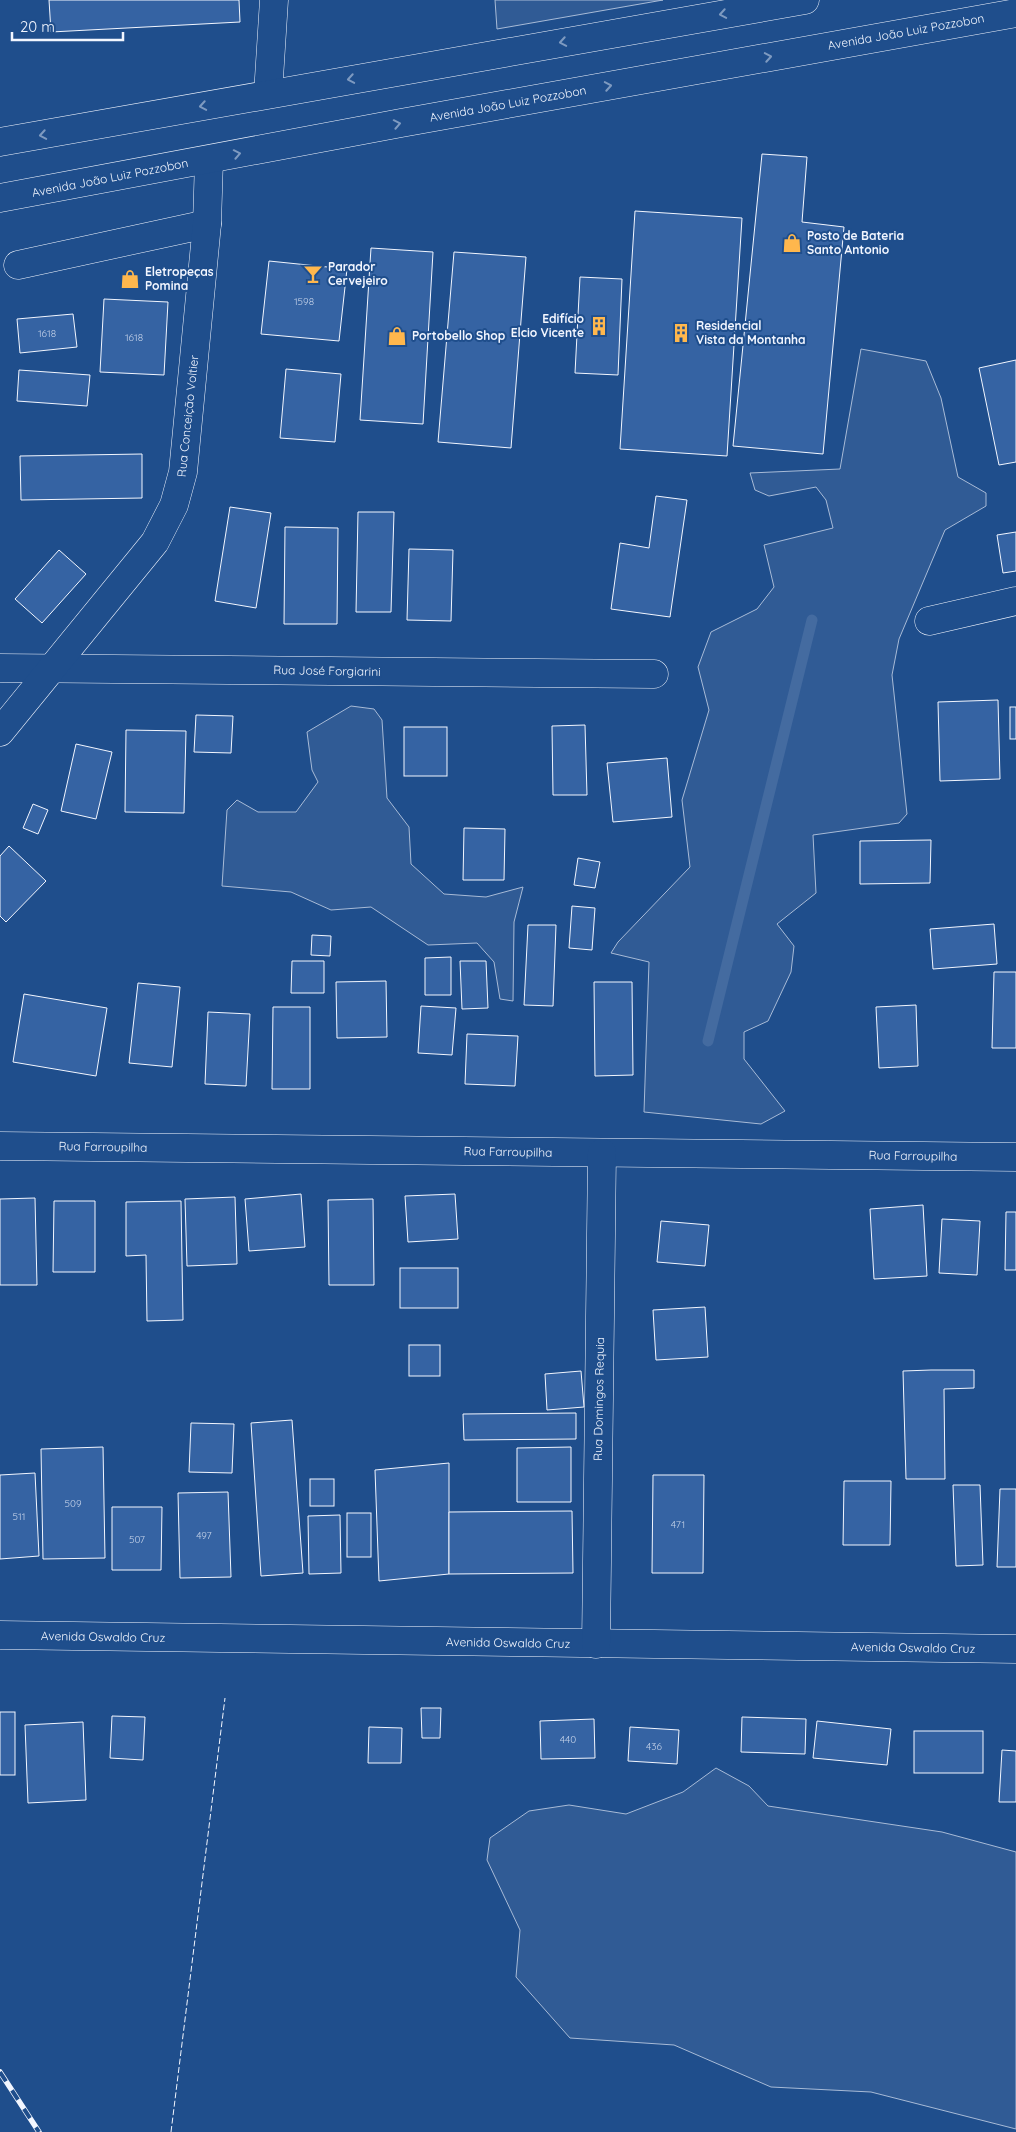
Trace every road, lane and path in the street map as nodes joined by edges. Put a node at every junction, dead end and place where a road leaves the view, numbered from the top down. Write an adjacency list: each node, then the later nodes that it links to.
1 (274, 0): 4 (street)
2 (805, 0): 4 (street, one-way to 4)
3 (1016, 13): 6 (street, Avenida João Luiz Pozzobon, one-way to 3)
4 (268, 94): 5 (street, one-way to 5)
5 (0, 142)
6 (210, 160): 7 (street, Avenida João Luiz Pozzobon); 8 (street, Rua Conceição Voltier)
7 (0, 198)
8 (207, 224): 9 (street); 13 (street, Rua Conceição Voltier)
9 (18, 264)
10 (1016, 601): 11 (street)
11 (929, 621)
12 (0, 668): 13 (street, Rua José Forgiarini)
13 (52, 668): 14 (street, Rua José Forgiarini); 15 (street, Rua Conceição Voltier)
14 (654, 674)
15 (0, 732)
16 (0, 1146): 17 (street, Rua Farroupilha)
17 (602, 1153): 18 (street, Rua Farroupilha); 20 (street, Rua Domingos Requia)
18 (1016, 1157)
19 (0, 1635): 20 (street, Avenida Oswaldo Cruz)
20 (596, 1644): 21 (street, Avenida Oswaldo Cruz)
21 (1016, 1649)

